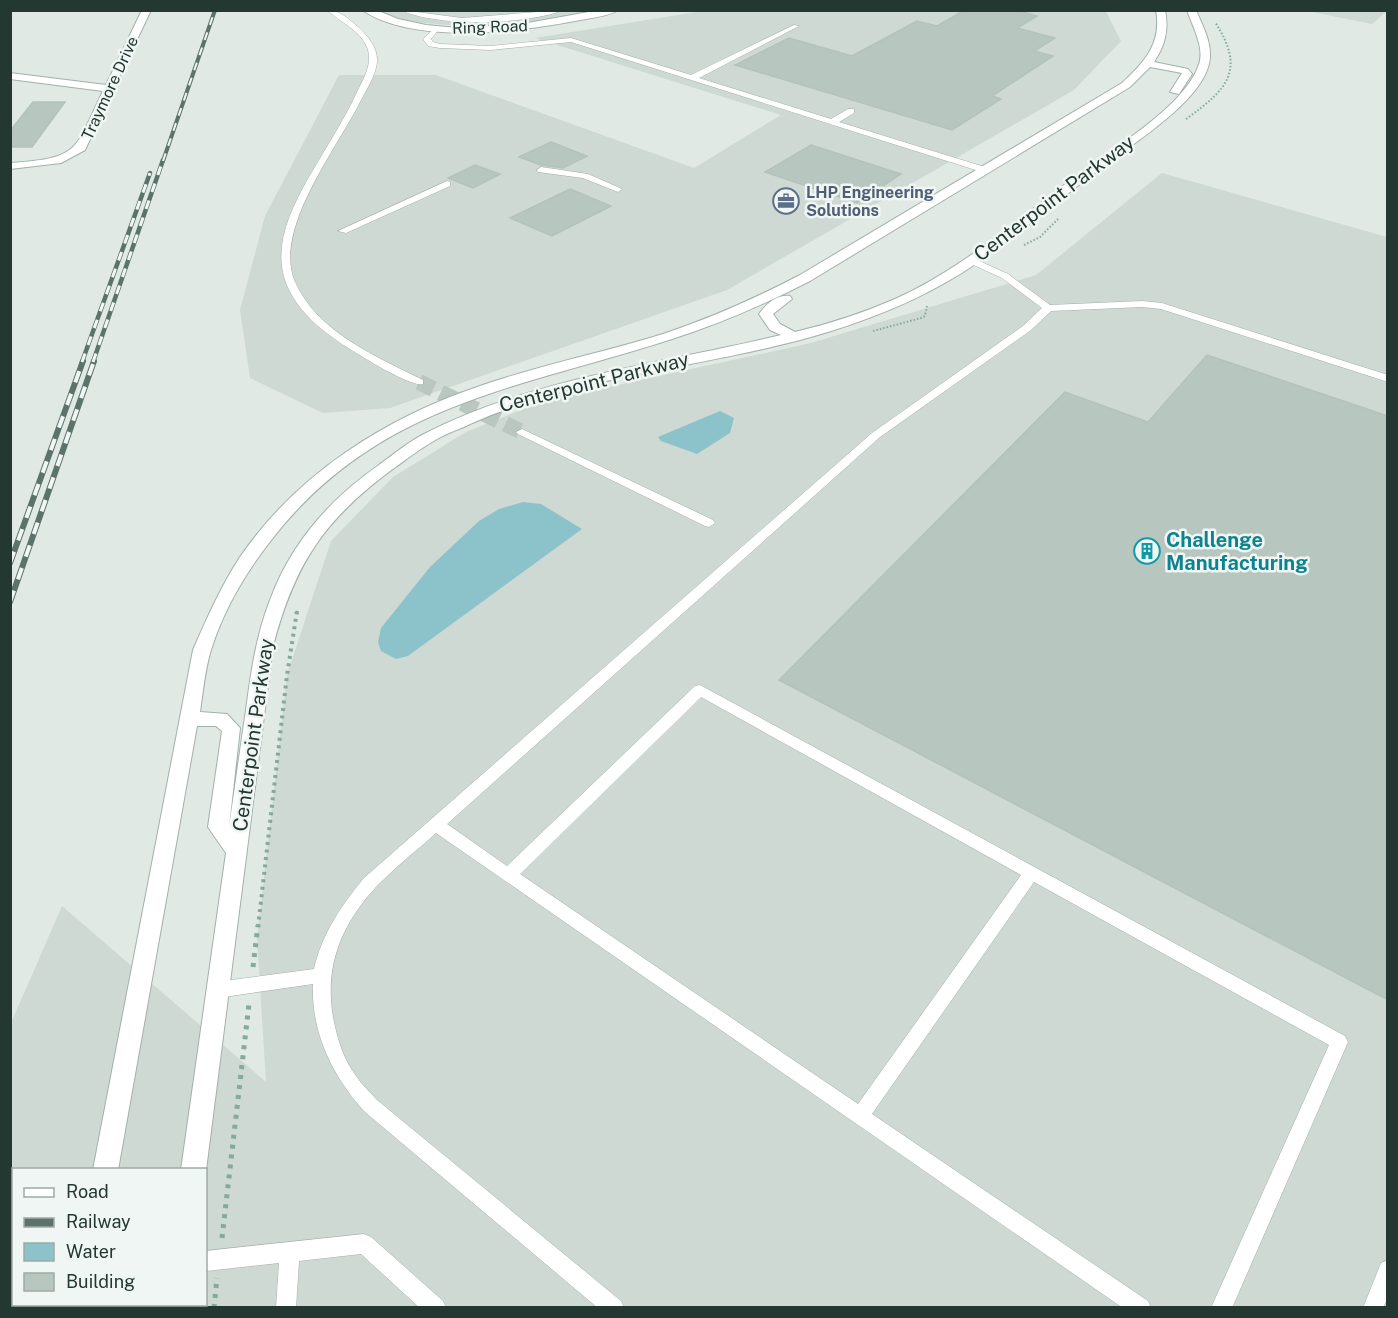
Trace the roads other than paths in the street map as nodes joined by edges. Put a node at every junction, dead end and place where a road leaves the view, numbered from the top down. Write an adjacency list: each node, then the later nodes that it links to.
1 (147, 10): 15 (street, Traymore Drive)
2 (330, 10): 30 (lane)
3 (366, 10): 11 (street, Ring Road)
4 (404, 10): 9 (lane)
5 (560, 10): 9 (lane)
6 (615, 10): 11 (street, Ring Road)
7 (1160, 10): 12 (street, Centerpoint Parkway)
8 (1191, 10): 18 (street, Centerpoint Parkway)
9 (464, 15)
10 (796, 26): 14 (lane)
11 (437, 28): 14 (lane)
12 (1148, 64): 18 (street); 21 (street, Centerpoint Parkway)
13 (10, 76): 15 (street)
14 (692, 78): 17 (lane)
15 (110, 89): 19 (street, Traymore Drive)
16 (851, 111): 17 (lane)
17 (834, 121): 21 (lane)
18 (1152, 123): 26 (street, Centerpoint Parkway)
19 (10, 166)
20 (541, 170): 23 (lane)
21 (985, 170): 24 (street, Centerpoint Parkway)
22 (447, 184): 25 (lane)
23 (618, 189)
24 (903, 219): 28 (street); 33 (street, Centerpoint Parkway)
25 (343, 231)
26 (972, 261): 27 (lane); 28 (street, Centerpoint Parkway)
27 (1048, 308): 29 (lane); 34 (lane)
28 (793, 336): 35 (street, Centerpoint Parkway)
29 (1388, 379)
30 (419, 382)
31 (522, 432): 32 (lane)
32 (709, 523)
33 (188, 719): 35 (street); 41 (street, Centerpoint Parkway)
34 (436, 825): 37 (lane); 38 (lane)
35 (237, 850): 39 (street, Centerpoint Parkway)
36 (1031, 873): 37 (lane); 40 (lane); 50 (lane)
37 (508, 875): 40 (lane)
38 (320, 976): 39 (lane); 48 (lane)
39 (217, 990): 42 (street, Centerpoint Parkway)
40 (861, 1116): 49 (lane)
41 (105, 1168)
42 (193, 1168)
43 (290, 1251): 44 (lane); 46 (lane); 47 (lane)
44 (207, 1261)
45 (1388, 1270): 51 (lane)
46 (286, 1308)
47 (436, 1308)
48 (614, 1308)
49 (1142, 1308)
50 (1221, 1308)
51 (1373, 1308)

